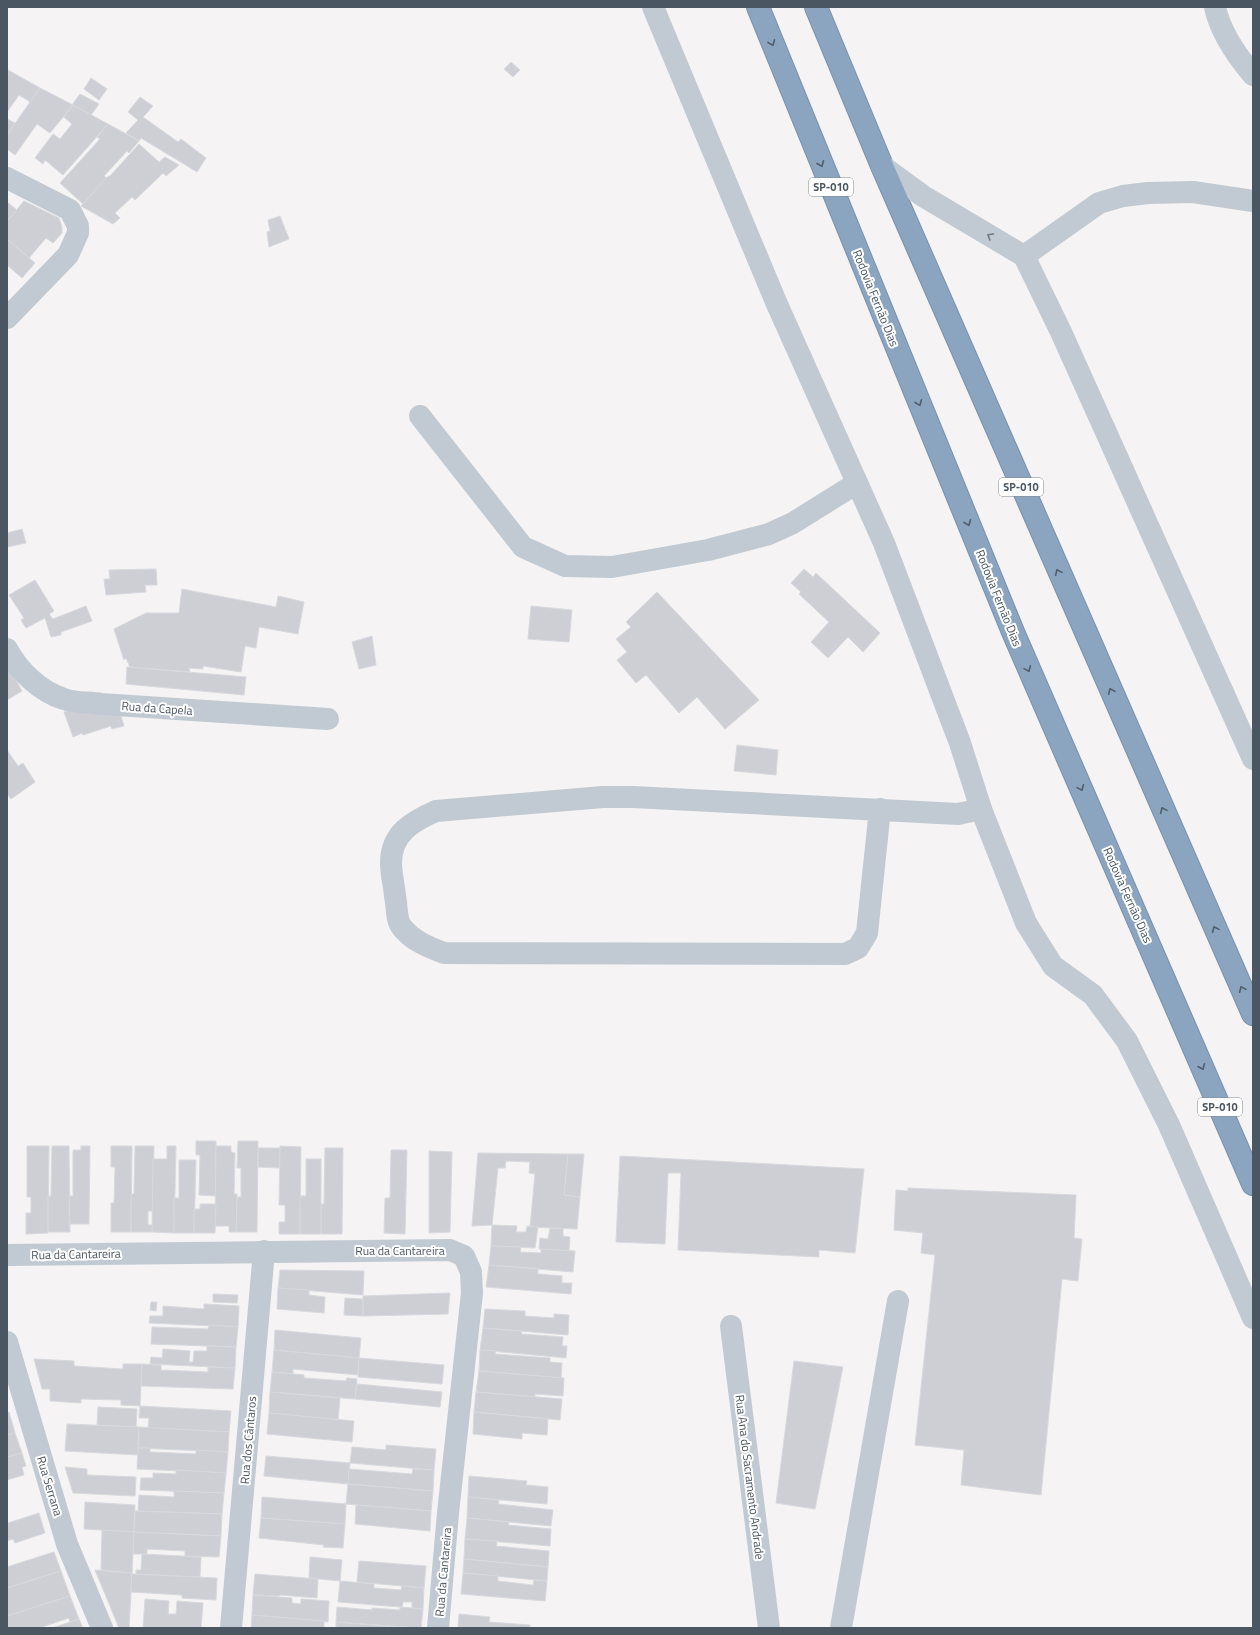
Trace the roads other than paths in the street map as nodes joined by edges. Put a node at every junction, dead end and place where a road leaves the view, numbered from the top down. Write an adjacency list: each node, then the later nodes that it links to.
1 (653, 7): 12 (street)
2 (758, 7): 19 (highway, Rodovia Fernão Dias / SP-010, one-way to 19)
3 (816, 7): 6 (highway, SP-010)
4 (1215, 7): 5 (street)
5 (1253, 75)
6 (882, 166): 9 (street, one-way to 6); 18 (highway, SP-010, one-way to 6)
7 (7, 178): 10 (street)
8 (1253, 201): 9 (street)
9 (1024, 256): 15 (street)
10 (7, 318)
11 (420, 416): 12 (street)
12 (857, 483): 17 (street)
13 (7, 649): 14 (street, Rua da Capela)
14 (328, 719)
15 (1253, 759)
16 (880, 809): 16 (street); 17 (street)
17 (981, 809): 23 (street)
18 (1253, 1014)
19 (1253, 1184)
20 (264, 1251): 21 (street, Rua da Cantareira); 27 (street, Rua dos Cântaros); 28 (street, Rua da Cantareira)
21 (7, 1255)
22 (898, 1301): 30 (street)
23 (1253, 1318)
24 (731, 1326): 29 (street, Rua Ana do Sacramento Andrade)
25 (7, 1342): 26 (street, Rua Serrana)
26 (102, 1628)
27 (232, 1628)
28 (438, 1628)
29 (769, 1628)
30 (841, 1628)

